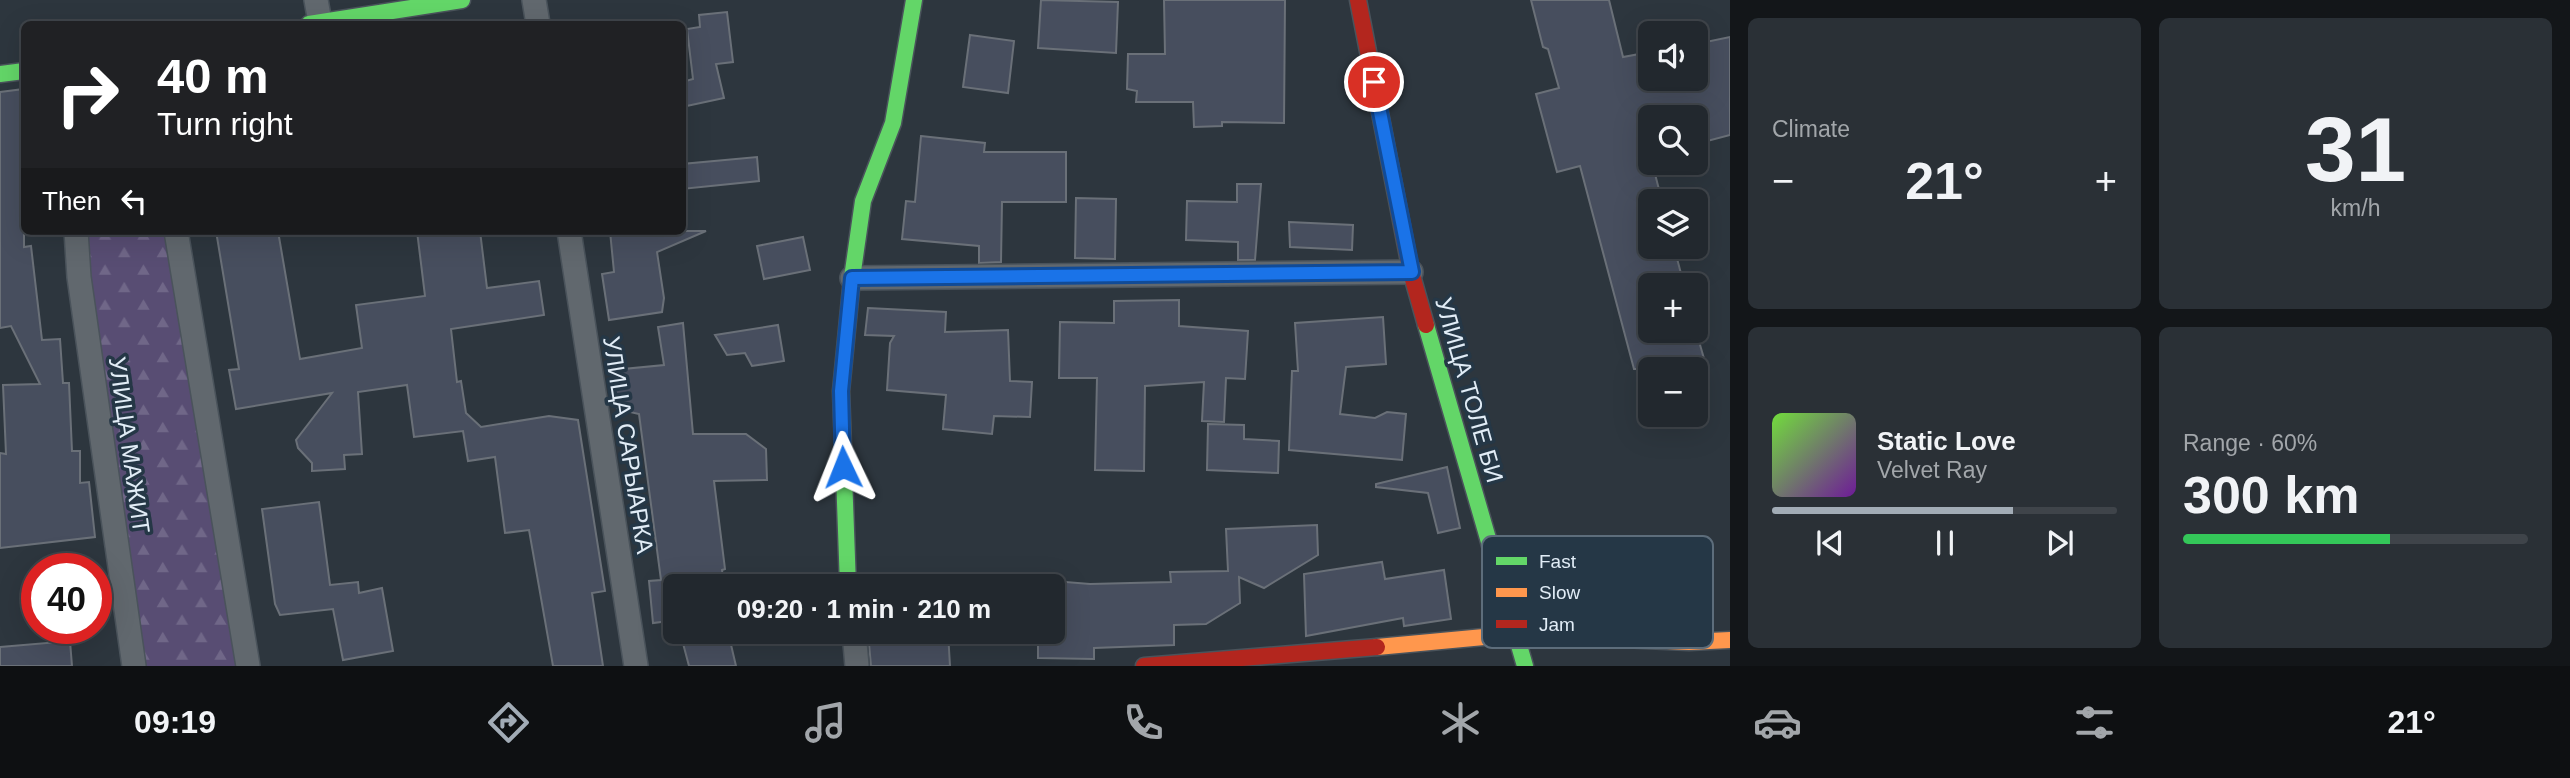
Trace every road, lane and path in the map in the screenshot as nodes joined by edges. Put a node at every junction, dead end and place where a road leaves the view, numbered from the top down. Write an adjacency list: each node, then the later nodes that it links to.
1 (462, 0): 5 (street)
2 (534, 0): 6 (street)
3 (914, 0): 13 (street)
4 (1358, 0): 12 (street, УЛИЦА ТОЛЕ БИ)
5 (315, 16)
6 (538, 21)
7 (21, 71): 8 (street)
8 (0, 74)
9 (76, 235): 20 (street, УЛИЦА МАЖИТ)
10 (177, 235): 21 (street)
11 (570, 235): 22 (street, УЛИЦА САРЫАРКА)
12 (1412, 272): 13 (street); 14 (street, УЛИЦА ТОЛЕ БИ)
13 (852, 278): 15 (street)
14 (1488, 536)
15 (848, 574)
16 (1482, 638): 19 (street)
17 (854, 644): 23 (street)
18 (1520, 648): 25 (street, УЛИЦА ТОЛЕ БИ)
19 (1246, 663): 24 (street)
20 (134, 666)
21 (248, 666)
22 (636, 666)
23 (857, 666)
24 (1144, 666)
25 (1525, 666)

